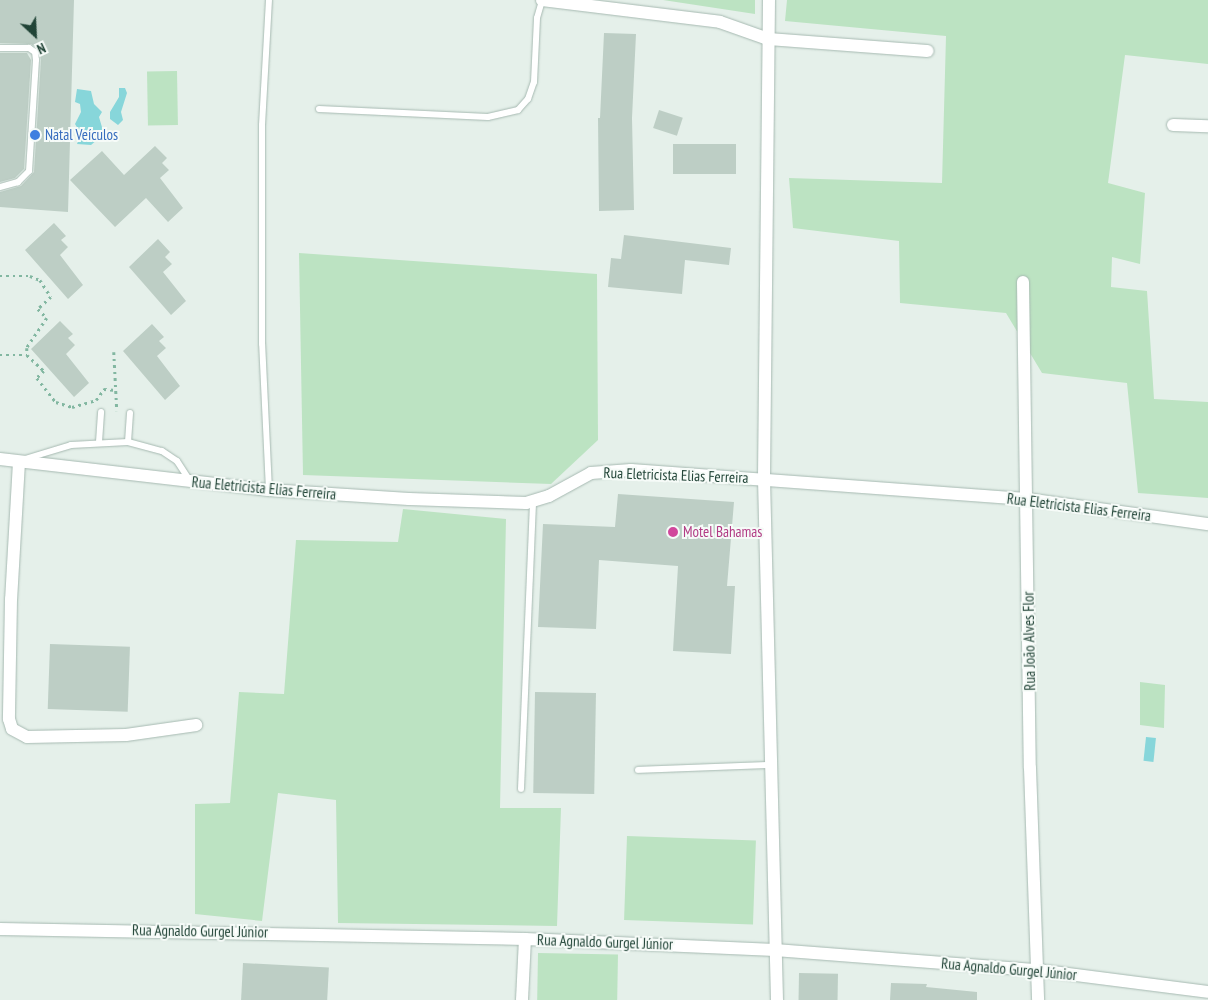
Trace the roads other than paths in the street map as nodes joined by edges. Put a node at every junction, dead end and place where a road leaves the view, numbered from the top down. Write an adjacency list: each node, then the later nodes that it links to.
1 (269, 0): 20 (lane)
2 (542, 0): 4 (street); 7 (lane)
3 (768, 0): 4 (street)
4 (768, 39): 6 (street); 18 (street)
5 (0, 48): 10 (lane)
6 (928, 51)
7 (320, 109)
8 (1173, 125): 9 (street)
9 (1208, 126)
10 (0, 187)
11 (1022, 282): 21 (street, Rua João Alves Flor)
12 (101, 412): 14 (lane)
13 (130, 413): 15 (lane)
14 (99, 442): 15 (lane); 17 (lane)
15 (128, 442): 19 (lane)
16 (0, 459): 17 (street, Rua Eletricista Elias Ferreira)
17 (19, 462): 19 (street, Rua Eletricista Elias Ferreira); 24 (street)
18 (764, 479): 21 (street, Rua Eletricista Elias Ferreira); 22 (street, Rua Eletricista Elias Ferreira); 25 (street)
19 (191, 482): 20 (street, Rua Eletricista Elias Ferreira)
20 (269, 490): 22 (street, Rua Eletricista Elias Ferreira)
21 (1028, 499): 23 (street, Rua Eletricista Elias Ferreira); 31 (street, Rua João Alves Flor)
22 (533, 502): 27 (lane)
23 (1208, 524)
24 (196, 725)
25 (771, 765): 26 (lane); 30 (street)
26 (638, 770)
27 (521, 789)
28 (0, 929): 29 (street, Rua Agnaldo Gurgel Júnior)
29 (525, 939): 30 (street, Rua Agnaldo Gurgel Júnior); 33 (street)
30 (775, 950): 31 (street, Rua Agnaldo Gurgel Júnior); 34 (street)
31 (1037, 970): 32 (street, Rua Agnaldo Gurgel Júnior); 35 (street, Rua João Alves Flor)
32 (1208, 992)
33 (522, 1000)
34 (777, 1000)
35 (1038, 1000)

